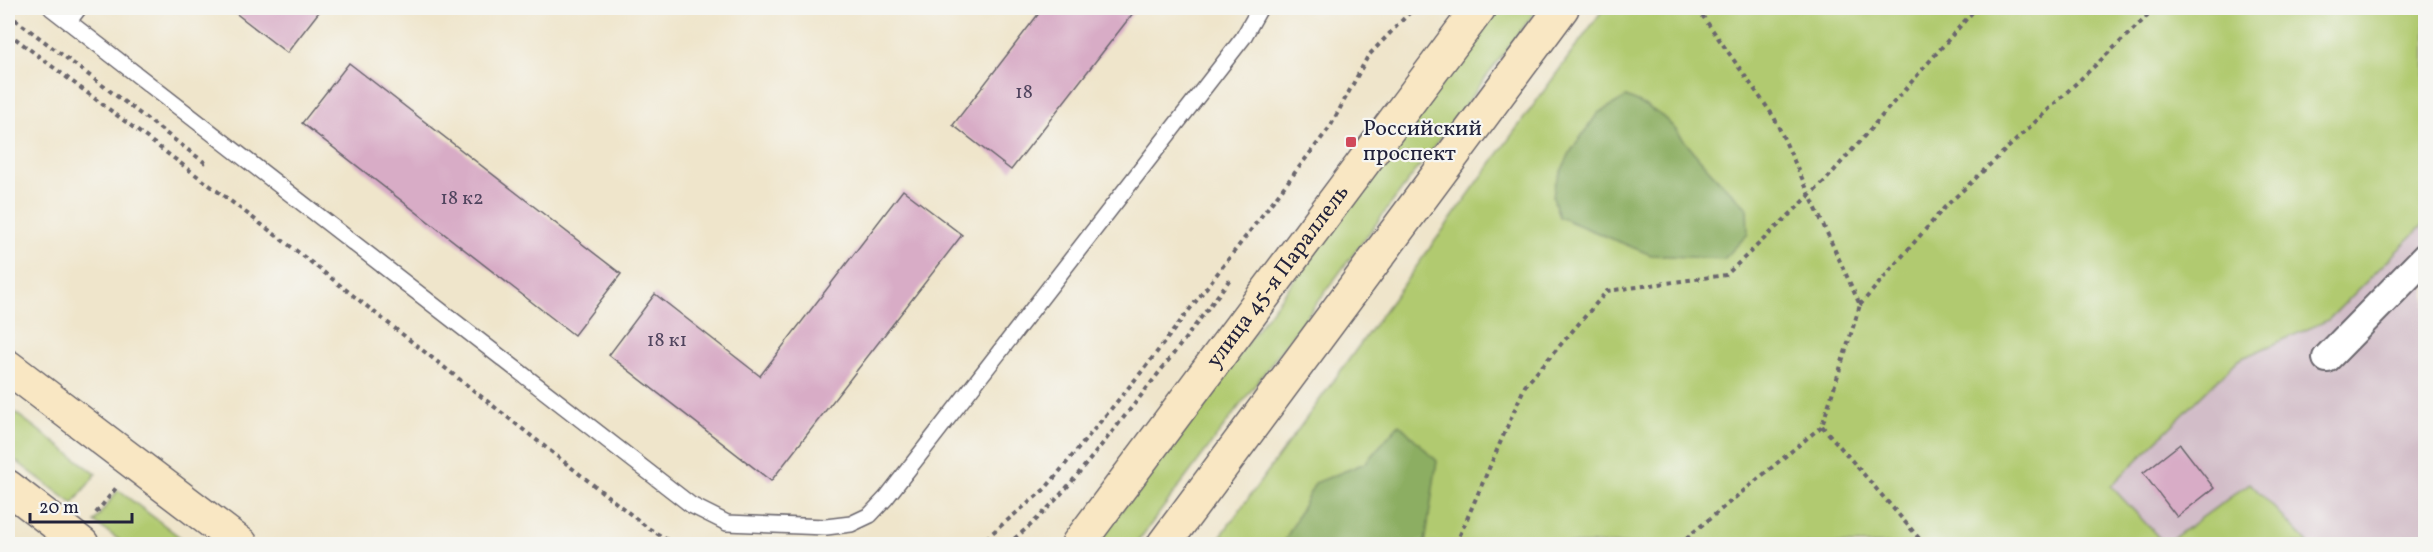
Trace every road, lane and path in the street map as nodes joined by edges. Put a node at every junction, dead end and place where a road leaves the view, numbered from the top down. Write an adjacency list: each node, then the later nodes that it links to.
1 (51, 8): 11 (lane)
2 (79, 8): 11 (lane)
3 (1260, 8): 11 (lane)
4 (1414, 8): 26 (path)
5 (1479, 8): 28 (main road, улица 45-я Параллель)
6 (1562, 8): 29 (main road)
7 (1697, 8): 14 (path)
8 (1976, 8): 14 (path)
9 (2156, 8): 17 (path)
10 (8, 14): 13 (path)
11 (69, 21)
12 (8, 33): 25 (path)
13 (64, 56)
14 (1810, 195): 17 (path); 30 (path)
15 (2426, 257): 18 (street)
16 (1234, 274): 27 (path)
17 (1860, 305): 20 (path)
18 (2327, 358)
19 (8, 368): 21 (main road)
20 (1822, 426): 31 (path); 32 (path)
21 (134, 464): 23 (path); 24 (main road)
22 (8, 487): 23 (main road)
23 (79, 542)
24 (241, 544)
25 (674, 544)
26 (979, 544)
27 (1007, 544)
28 (1078, 544)
29 (1164, 544)
30 (1456, 544)
31 (1679, 544)
32 (1924, 544)

